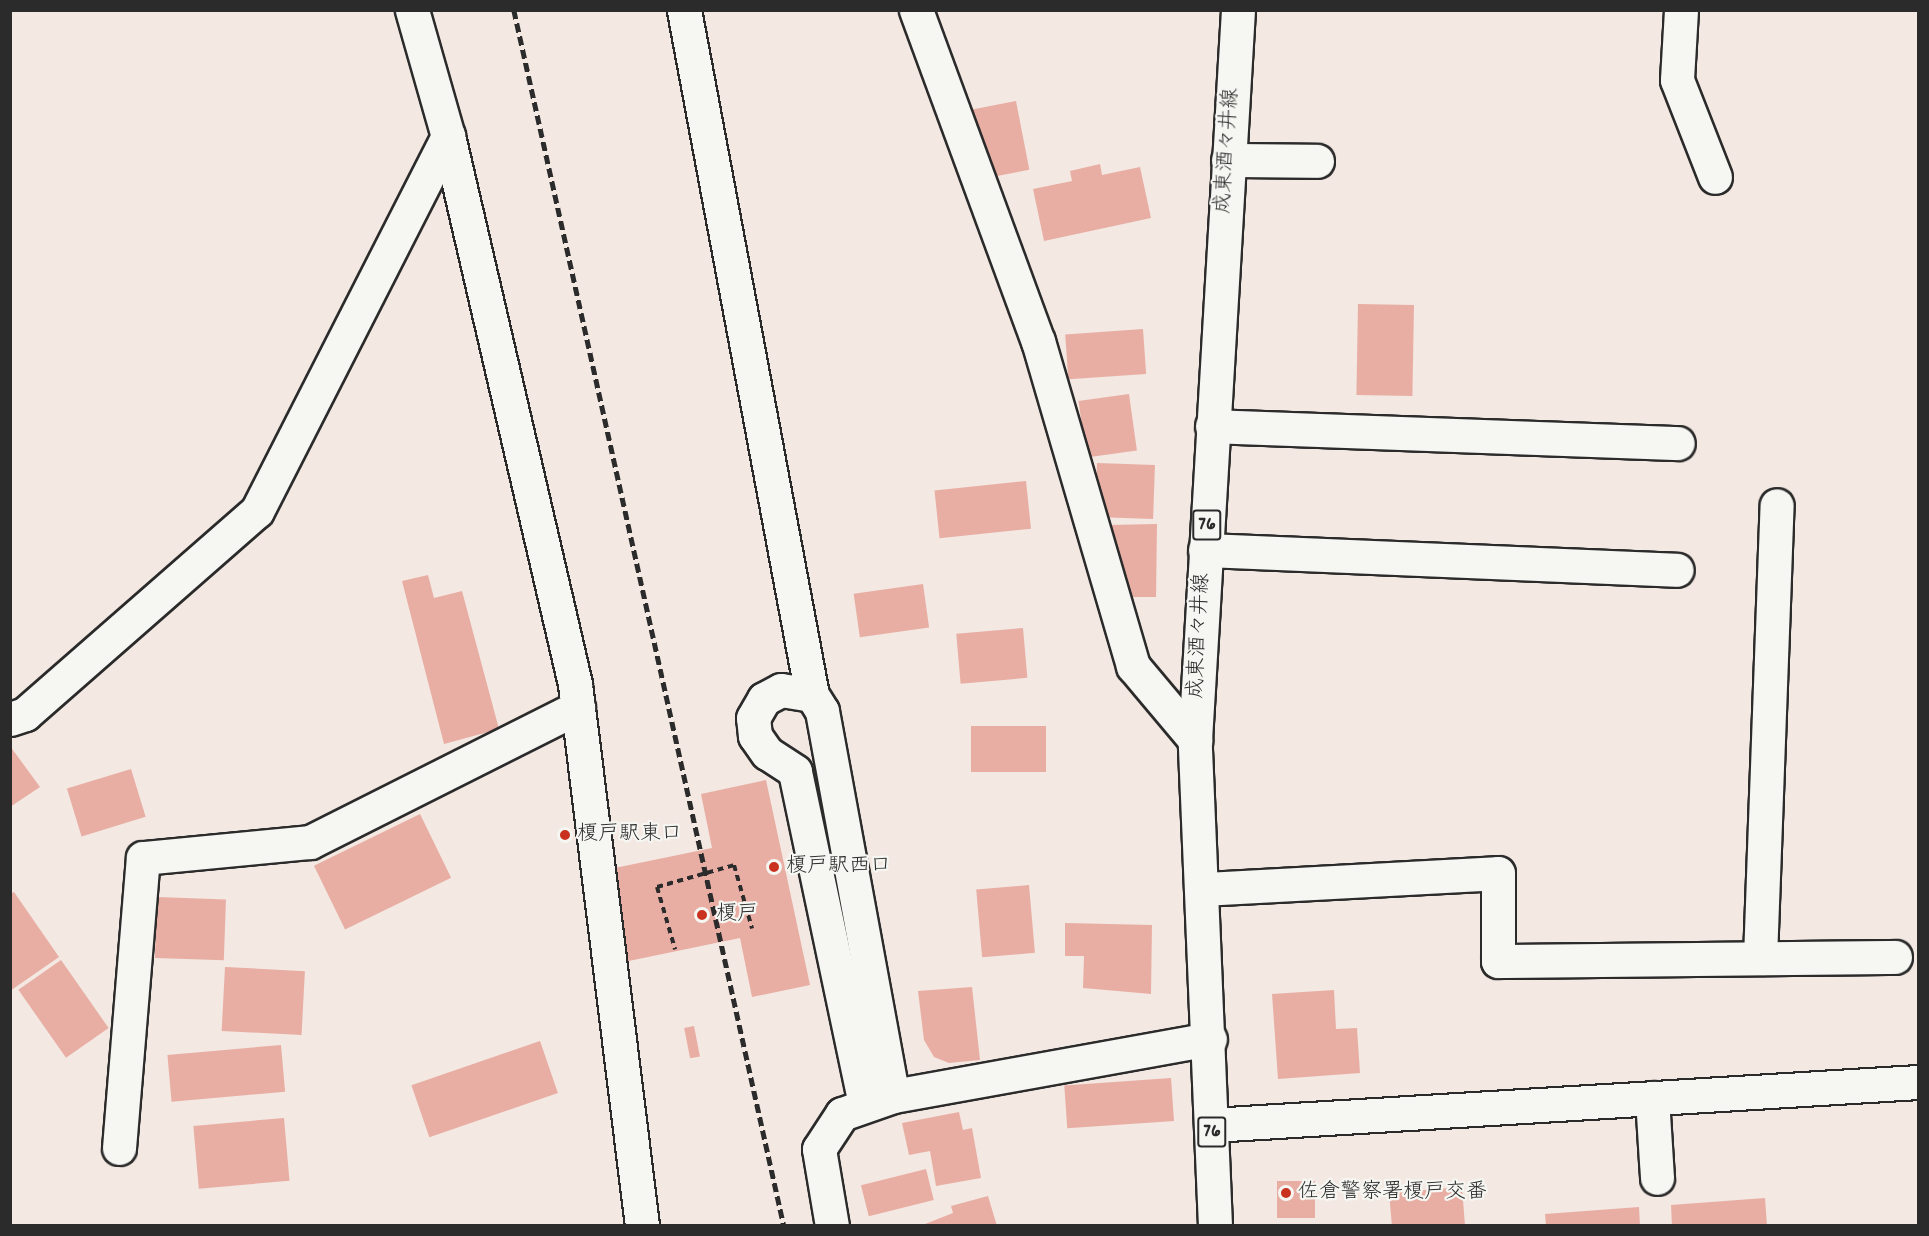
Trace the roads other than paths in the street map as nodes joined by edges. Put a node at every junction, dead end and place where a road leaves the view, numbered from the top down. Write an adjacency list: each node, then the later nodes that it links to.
1 (412, 10): 6 (street)
2 (684, 10): 15 (street)
3 (916, 10): 18 (street)
4 (1238, 10): 7 (street, 成東酒々井線 / 76)
5 (1681, 10): 9 (street)
6 (448, 136): 16 (street); 17 (street)
7 (1228, 160): 8 (street); 10 (street, 成東酒々井線 / 76)
8 (1317, 162)
9 (1715, 177)
10 (1212, 426): 11 (street); 13 (street, 成東酒々井線 / 76)
11 (1678, 443)
12 (1777, 505): 21 (street)
13 (1205, 550): 14 (street); 18 (street, 成東酒々井線 / 76)
14 (1677, 570)
15 (812, 695): 25 (street); 25 (street)
16 (578, 707): 27 (street); 29 (street)
17 (10, 719)
18 (1195, 740): 19 (street, 成東酒々井線 / 76)
19 (1204, 889): 21 (street); 22 (street, 成東酒々井線 / 76)
20 (1895, 957): 21 (street)
21 (1760, 958)
22 (1210, 1039): 25 (street); 26 (street, 成東酒々井線 / 76)
23 (1918, 1082): 24 (street)
24 (1652, 1098): 26 (street); 28 (street)
25 (879, 1100): 30 (street)
26 (1211, 1125): 31 (street, 成東酒々井線 / 76)
27 (119, 1148)
28 (1657, 1178)
29 (642, 1226)
30 (832, 1226)
31 (1215, 1226)

